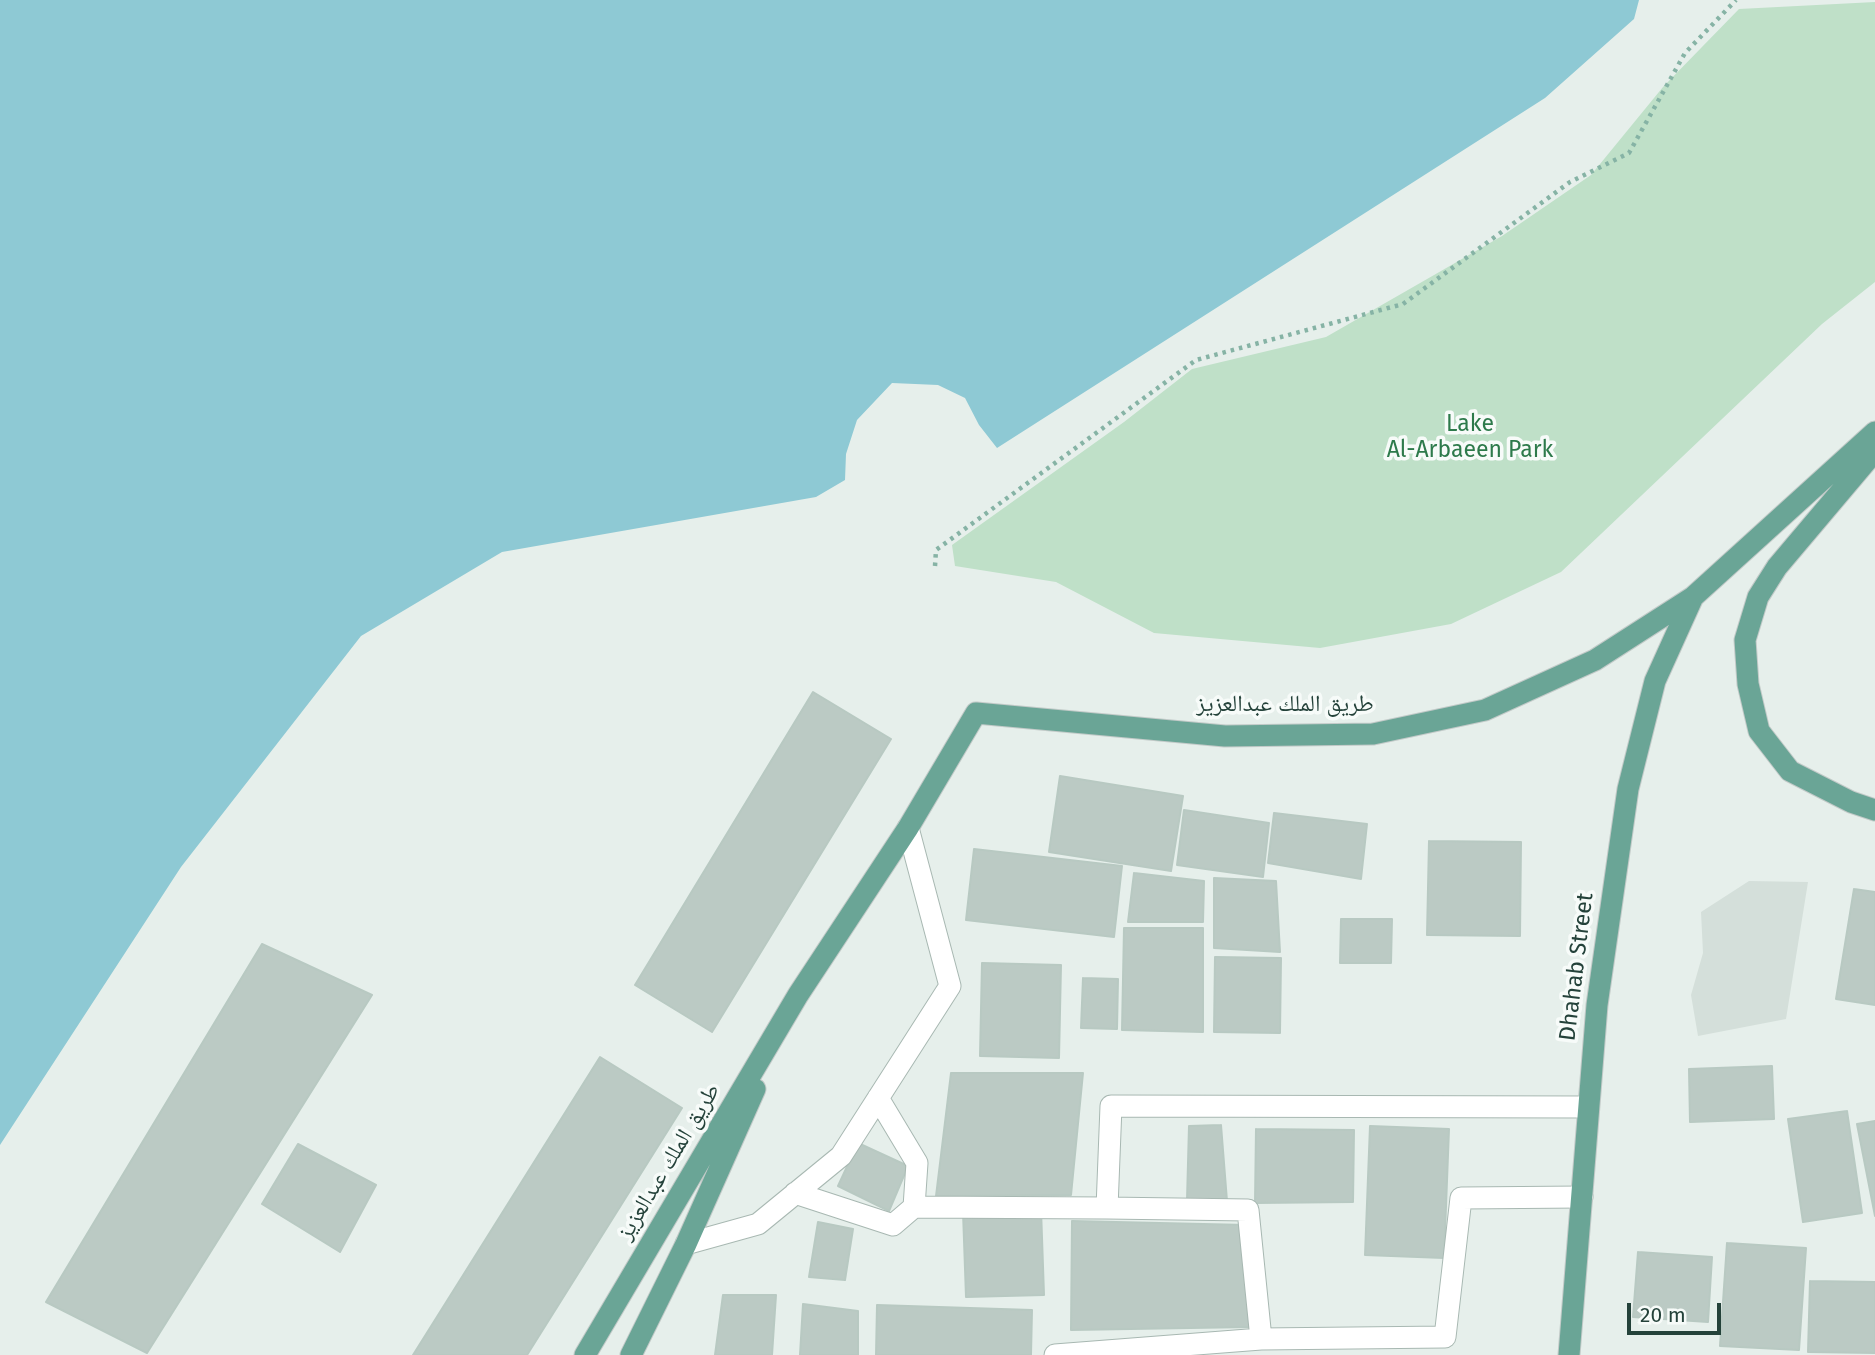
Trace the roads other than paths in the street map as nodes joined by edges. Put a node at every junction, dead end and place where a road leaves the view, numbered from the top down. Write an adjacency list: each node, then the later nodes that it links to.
1 (1875, 432): 3 (main road, طريق الملك عبدالعزيز)
2 (1875, 451): 4 (main road)
3 (1693, 597): 5 (main road, طريق الملك عبدالعزيز); 8 (main road, Dhahab Street)
4 (1875, 810)
5 (908, 828): 6 (main road, طريق الملك عبدالعزيز); 7 (street)
6 (797, 995): 13 (main road, طريق الملك عبدالعزيز); 16 (main road, طريق الملك عبدالعزيز)
7 (878, 1098): 9 (street); 11 (street)
8 (1587, 1107): 10 (main road, Dhahab Street); 12 (street)
9 (795, 1194): 11 (street); 13 (street)
10 (1582, 1197): 15 (street); 19 (main road, Dhahab Street)
11 (914, 1207): 12 (street)
12 (1107, 1208): 14 (street)
13 (687, 1244): 17 (main road, طريق الملك عبدالعزيز)
14 (1261, 1339): 15 (street); 18 (street)
15 (1445, 1346)
16 (585, 1355)
17 (631, 1355)
18 (1055, 1355)
19 (1569, 1355)

